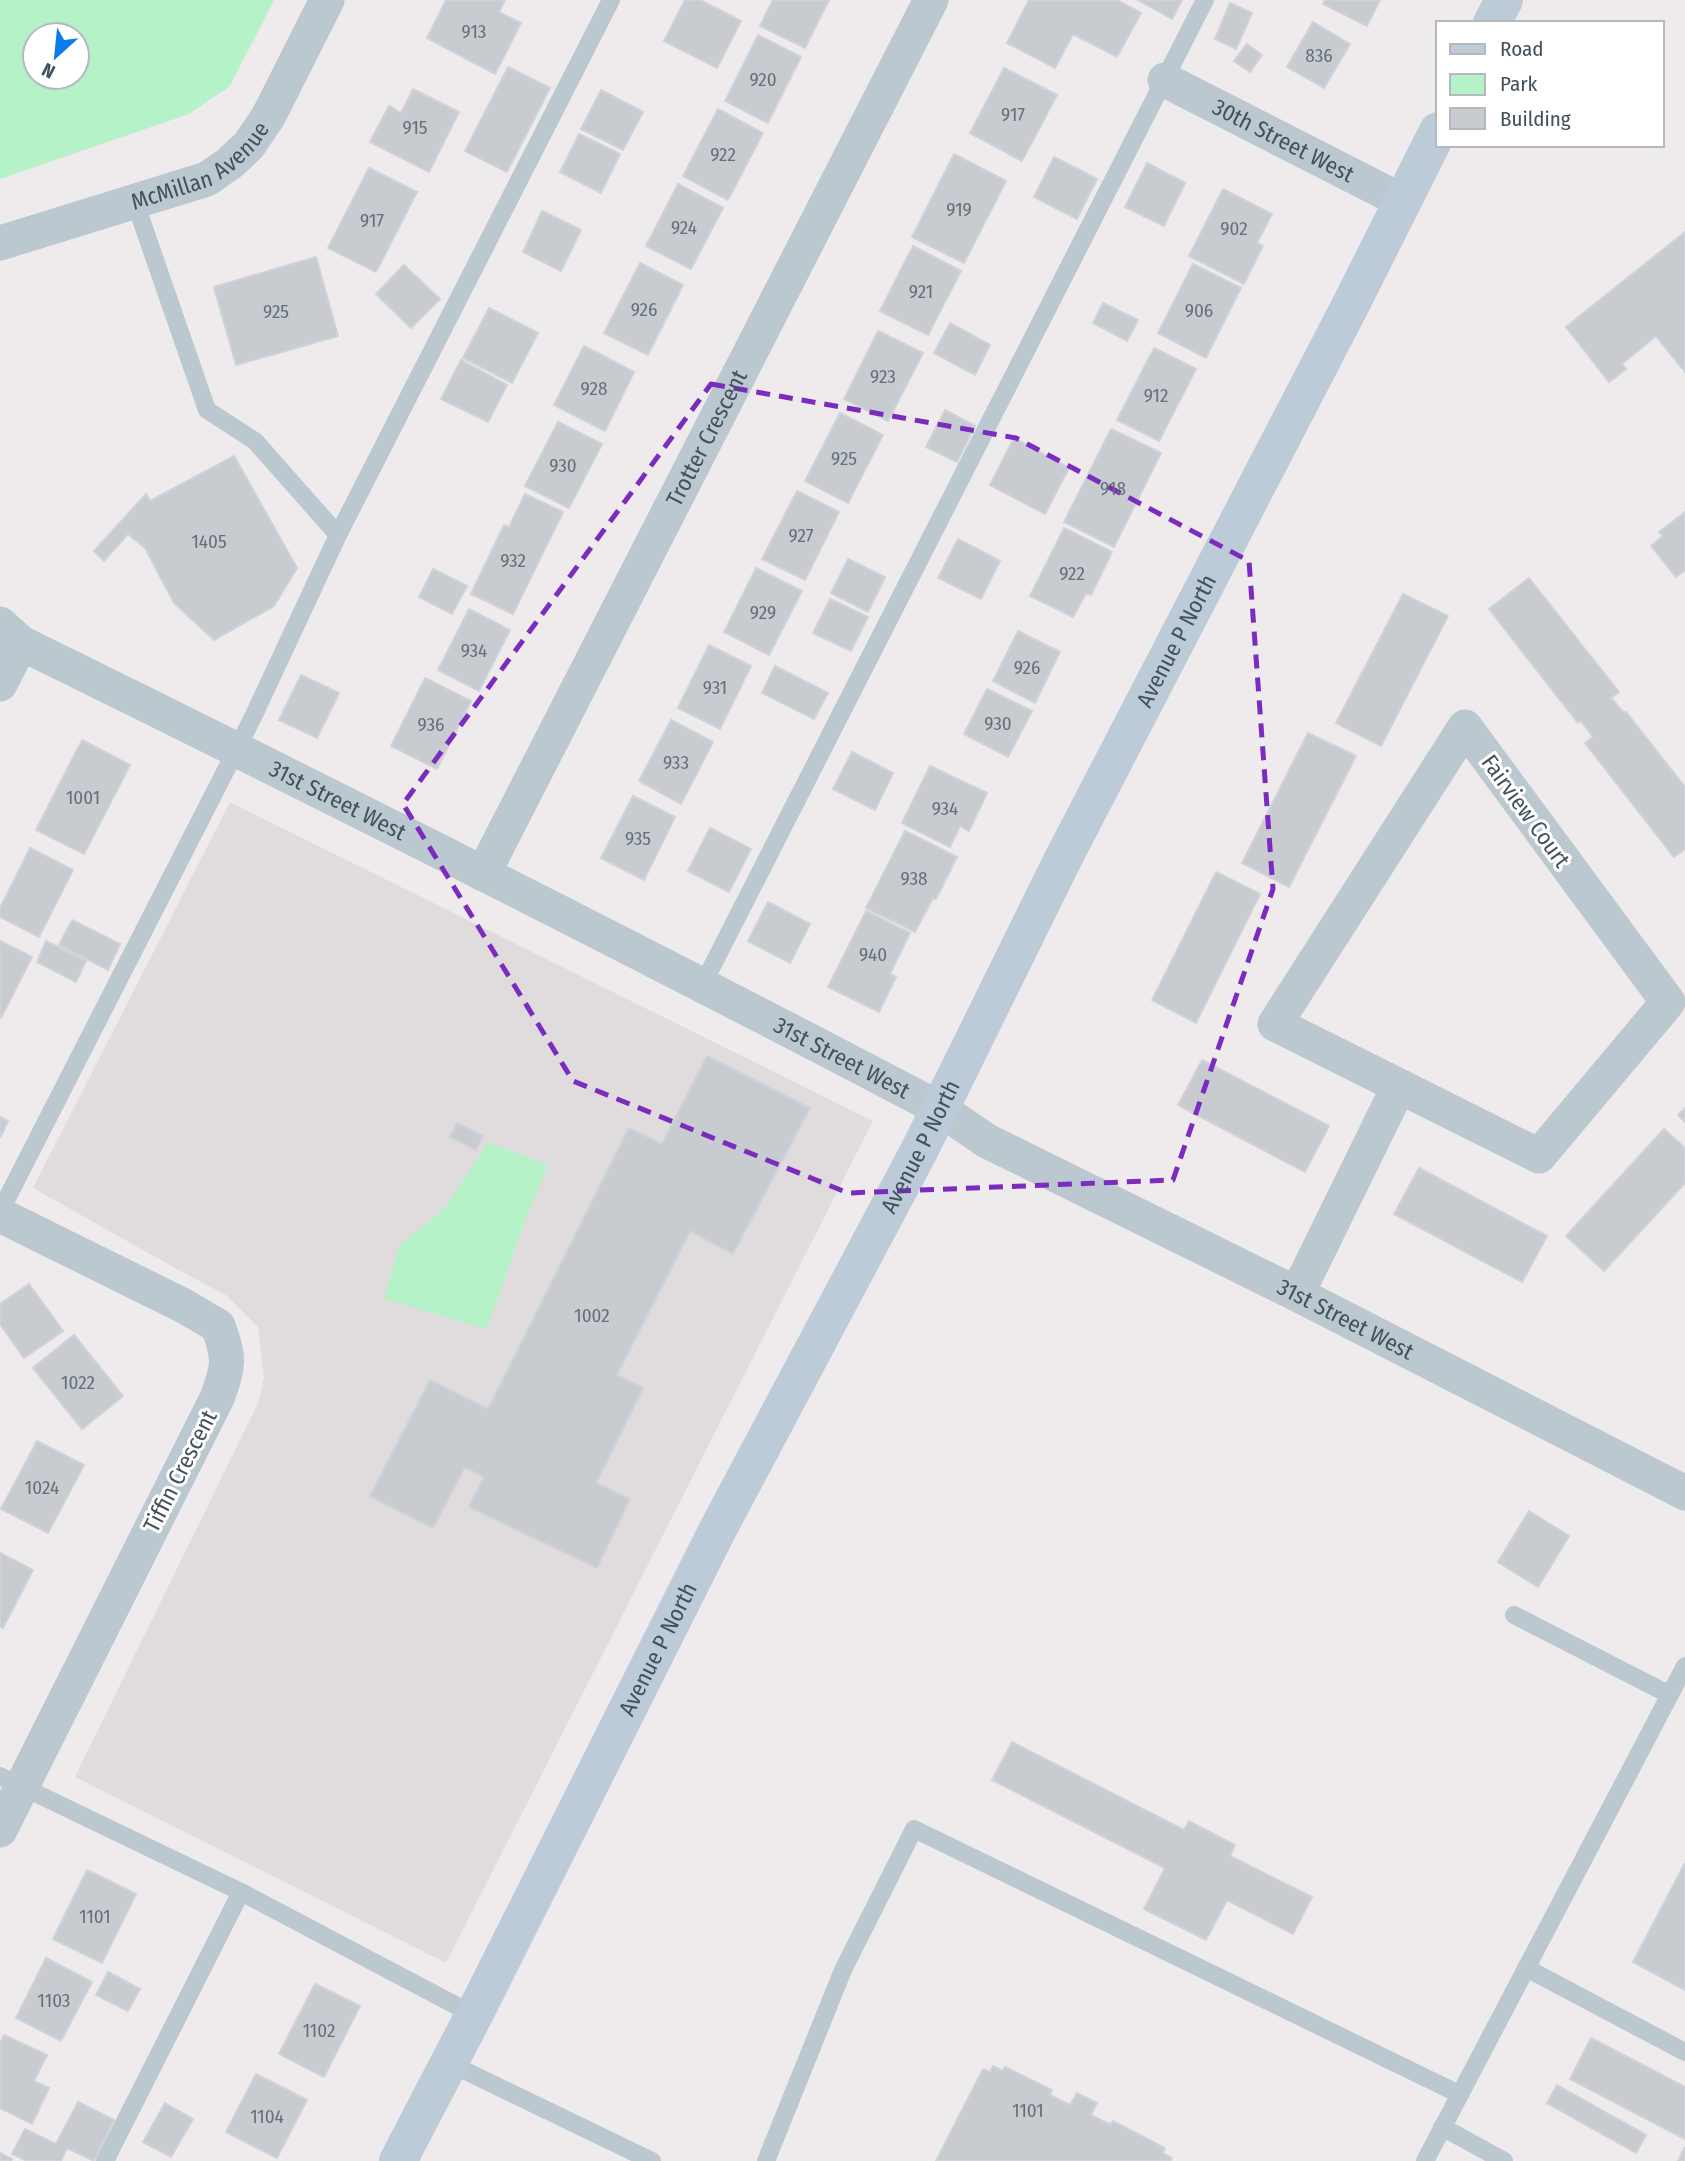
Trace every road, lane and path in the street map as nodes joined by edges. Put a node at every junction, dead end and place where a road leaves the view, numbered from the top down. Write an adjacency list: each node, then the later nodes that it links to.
1 (327, 0): 10 (street, McMillan Avenue)
2 (611, 0): 12 (lane)
3 (931, 0): 16 (street, Trotter Crescent)
4 (1205, 0): 7 (lane)
5 (1504, 0): 6 (main road)
6 (1493, 21)
7 (1165, 80): 9 (street, 30th Street West); 17 (lane)
8 (1436, 135): 9 (main road, Avenue P North)
9 (1402, 201): 19 (main road, Avenue P North)
10 (135, 202): 11 (street, McMillan Avenue); 12 (lane)
11 (0, 243)
12 (338, 535): 15 (lane)
13 (11, 634): 14 (street); 15 (street, 31st Street West)
14 (0, 684)
15 (237, 750): 16 (street, 31st Street West); 20 (lane)
16 (483, 874): 17 (street, 31st Street West)
17 (703, 984): 19 (street, 31st Street West)
18 (1399, 1086): 18 (street, Fairview Court); 21 (street)
19 (940, 1109): 21 (street, 31st Street West); 30 (main road, Avenue P North)
20 (0, 1213): 26 (street, Tiffin Crescent)
21 (1297, 1294): 22 (street, 31st Street West)
22 (1685, 1493)
23 (1514, 1615): 25 (lane)
24 (1685, 1666): 25 (lane)
25 (1670, 1695): 29 (lane)
26 (11, 1781): 27 (street, Tiffin Crescent); 28 (lane)
27 (0, 1830)
28 (242, 1892): 30 (lane); 35 (lane)
29 (1526, 1968): 31 (lane); 33 (lane)
30 (474, 2015): 32 (main road, Avenue P North)
31 (1685, 2052)
32 (449, 2063): 36 (main road, Avenue P North); 37 (lane)
33 (1459, 2094): 34 (lane); 38 (lane)
34 (1442, 2126): 39 (lane); 40 (lane)
35 (105, 2161)
36 (398, 2161)
37 (652, 2161)
38 (766, 2161)
39 (1425, 2161)
40 (1504, 2161)

